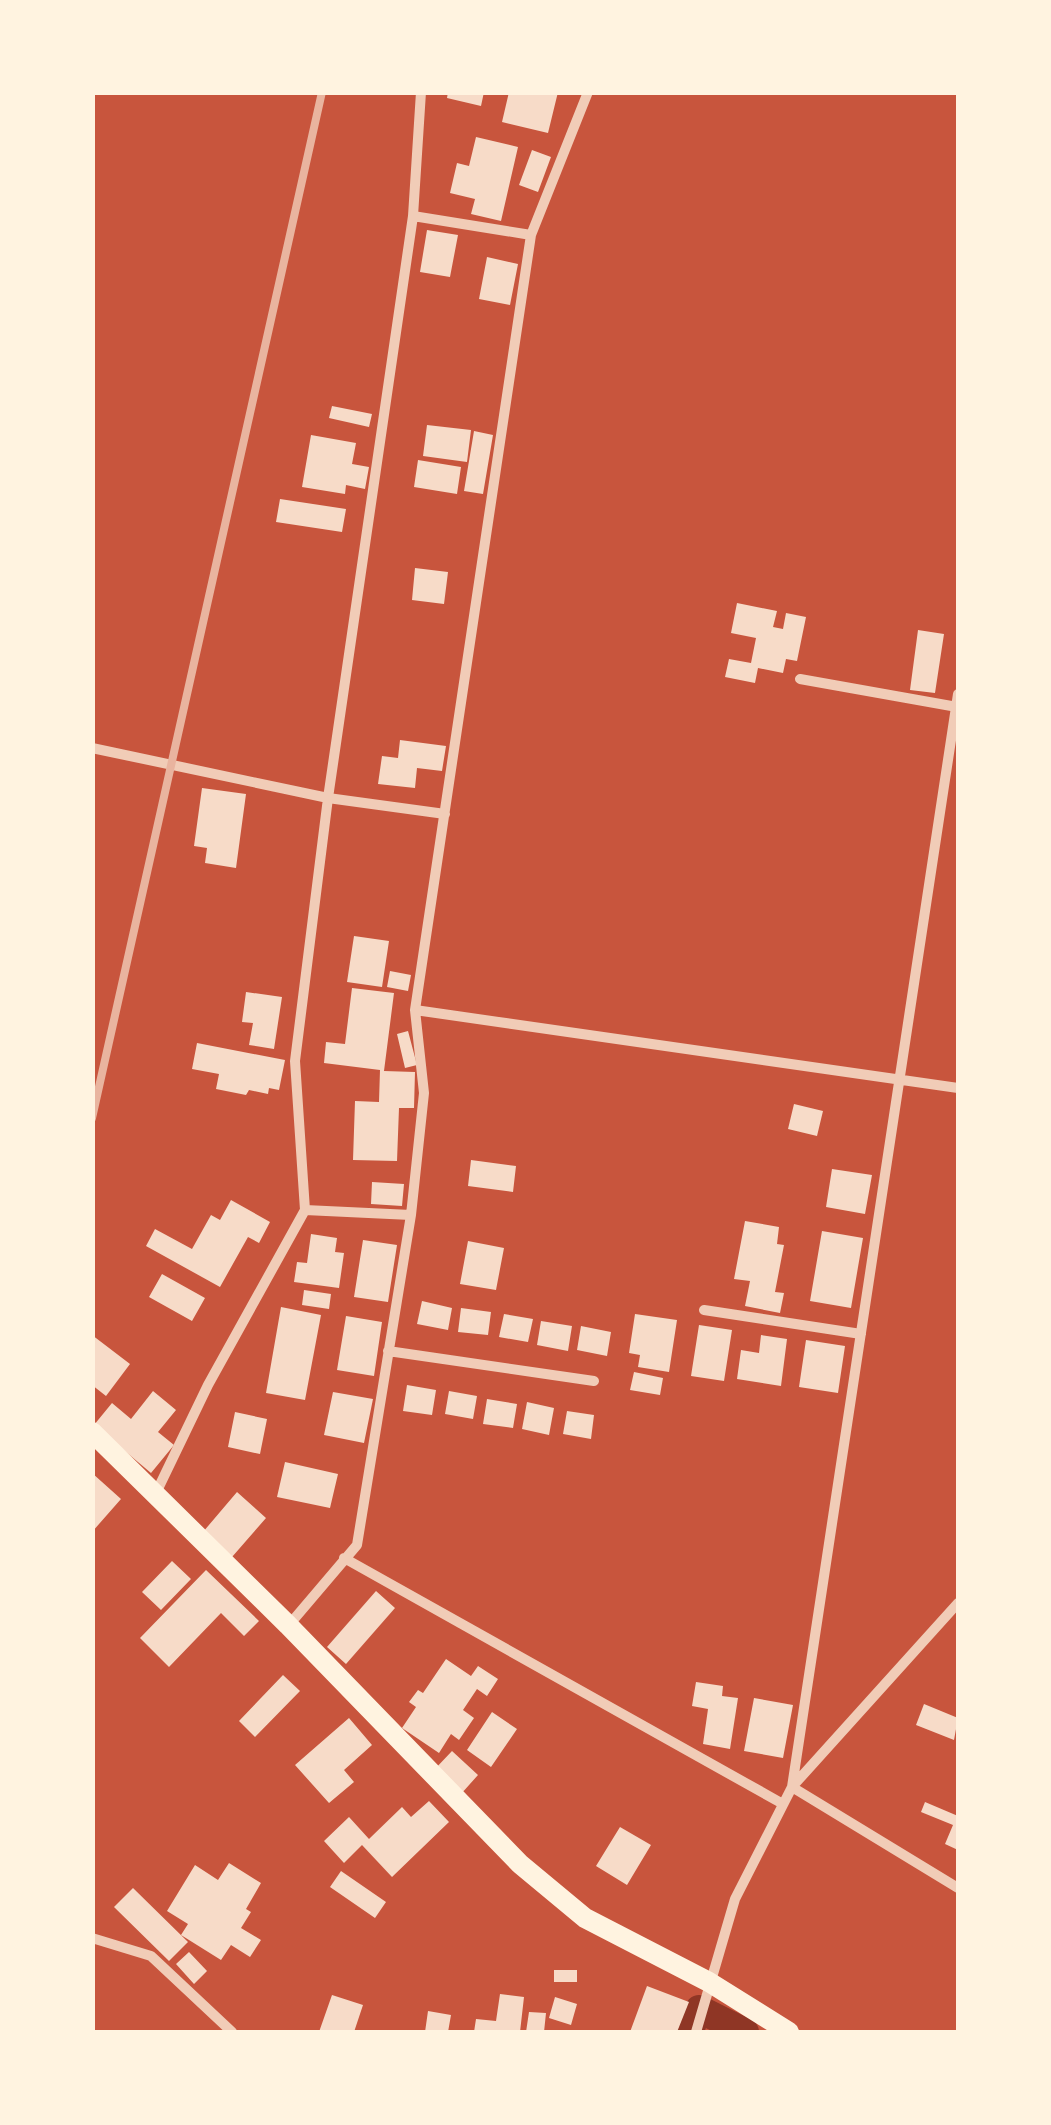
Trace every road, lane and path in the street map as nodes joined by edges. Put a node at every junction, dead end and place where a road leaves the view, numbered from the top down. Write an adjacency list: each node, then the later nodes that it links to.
1 (422, 92): 3 (street)
2 (588, 92): 4 (street)
3 (413, 216): 4 (street); 8 (street)
4 (531, 235): 9 (street)
5 (800, 679): 6 (street)
6 (958, 700): 11 (street)
7 (92, 748): 8 (street)
8 (328, 798): 9 (street); 13 (street)
9 (444, 814): 10 (street)
10 (415, 1010): 11 (street); 14 (street)
11 (900, 1079): 12 (street); 16 (street)
12 (958, 1088)
13 (305, 1210): 14 (street); 20 (street)
14 (411, 1214): 17 (street)
15 (704, 1310): 16 (street)
16 (861, 1334): 24 (street)
17 (388, 1351): 18 (street); 21 (street)
18 (594, 1381)
19 (92, 1432): 20 (main road)
20 (155, 1496): 23 (main road)
21 (344, 1558): 23 (street); 25 (street)
22 (958, 1604): 24 (street)
23 (288, 1626): 28 (main road)
24 (792, 1787): 25 (street); 26 (street)
25 (784, 1804): 28 (street)
26 (958, 1888)
27 (92, 1938): 29 (street)
28 (709, 1982): 30 (street); 31 (main road)
29 (232, 2032)
30 (696, 2032)
31 (789, 2032)

